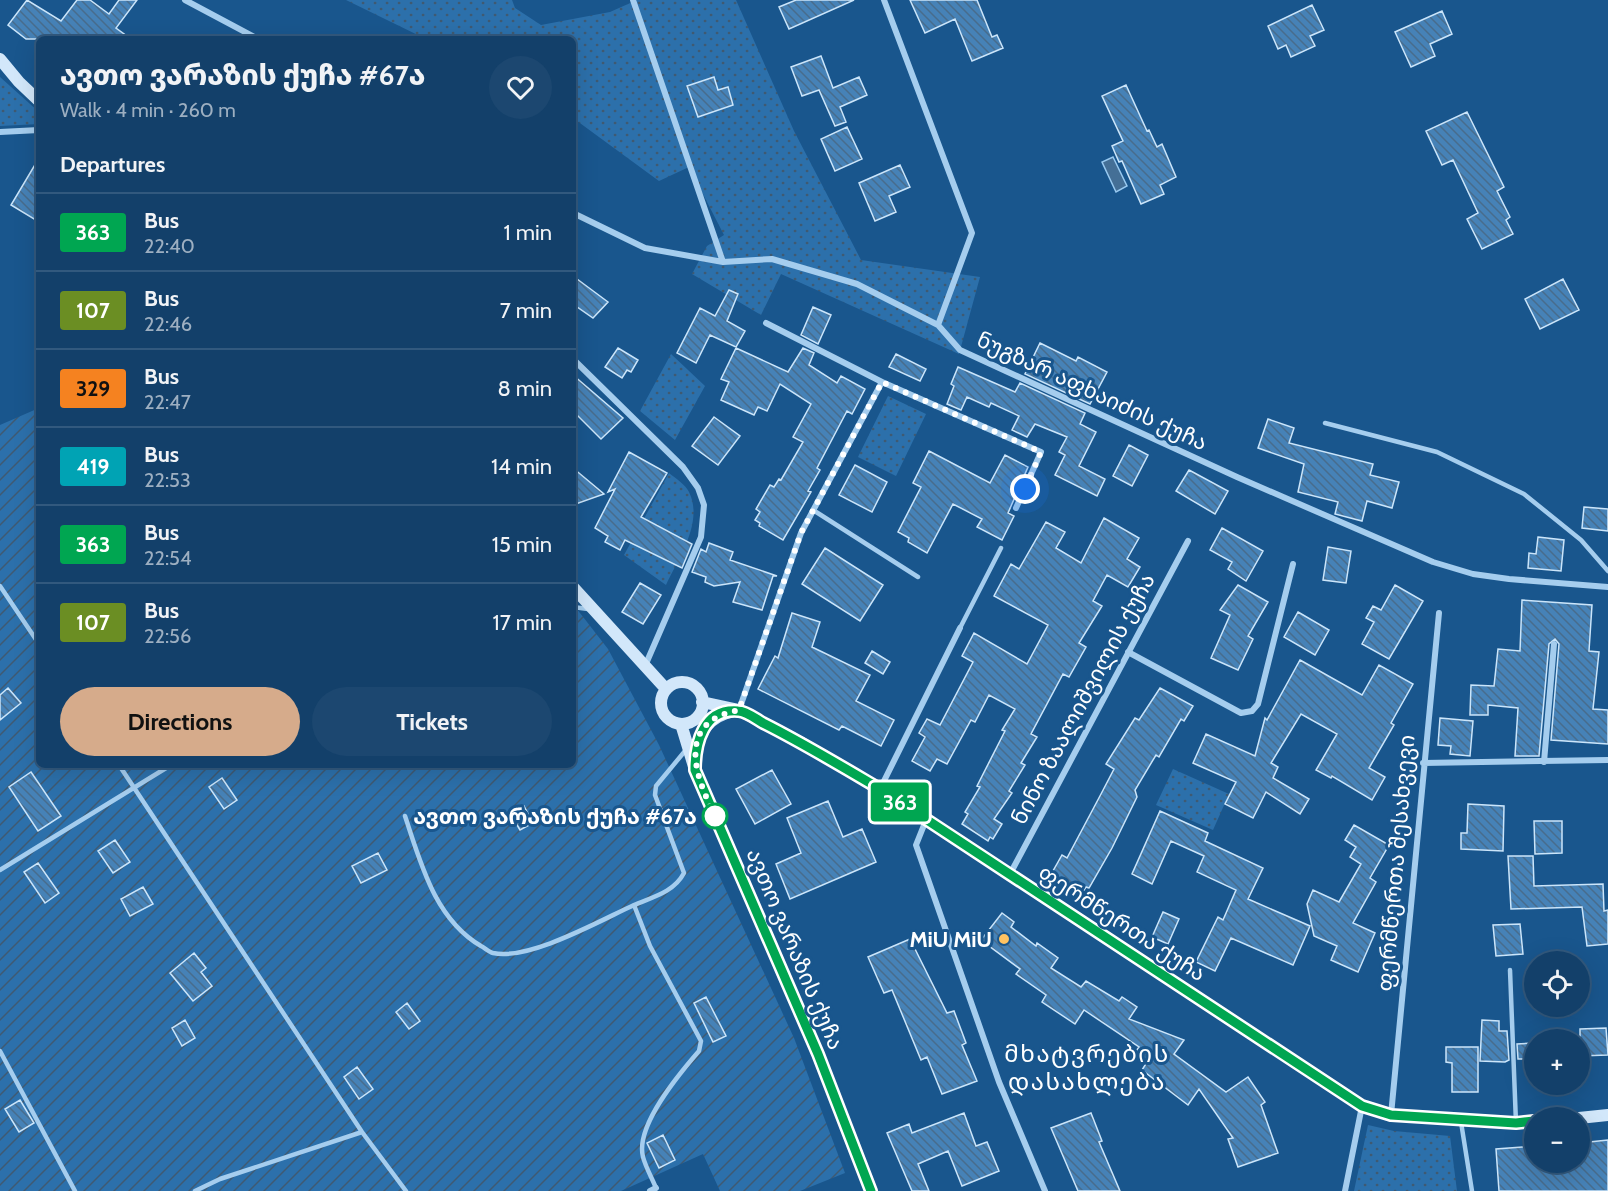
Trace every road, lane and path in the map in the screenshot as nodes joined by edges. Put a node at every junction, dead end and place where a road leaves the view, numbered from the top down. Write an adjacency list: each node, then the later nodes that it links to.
1 (185, 0): 4 (street)
2 (633, 0): 10 (street)
3 (884, 0): 12 (street)
4 (252, 36)
5 (0, 59): 6 (street)
6 (36, 98)
7 (36, 130): 8 (street)
8 (0, 132)
9 (576, 214): 10 (street, ნუგზარ აფხაიძის ქუჩა)
10 (723, 262): 12 (street, ნუგზარ აფხაიძის ქუჩა)
11 (766, 323): 14 (street)
12 (938, 325): 24 (street, ნუგზარ აფხაიძის ქუჩა)
13 (576, 362): 33 (street)
14 (882, 382): 16 (street); 17 (street)
15 (1325, 423): 21 (lane)
16 (1016, 508)
17 (813, 510): 22 (lane); 36 (street)
18 (1188, 541): 32 (street, ნინო ზაალიშვილის ქუჩა)
19 (1001, 548): 29 (lane)
20 (1293, 564): 32 (street)
21 (1608, 571)
22 (918, 577)
23 (0, 586): 30 (lane)
24 (1608, 587)
25 (576, 591): 27 (street)
26 (576, 607): 27 (lane)
27 (592, 610): 33 (street)
28 (1438, 613): 41 (street, ფერმწერთა შესახვევი)
29 (960, 628): 46 (street)
30 (36, 640)
31 (1554, 644): 40 (street)
32 (1128, 652): 50 (street, ნინო ზაალიშვილის ქუჩა)
33 (645, 666): 34 (street)
34 (666, 689): 35 (street); 37 (street)
35 (702, 702): 36 (street, ფერმწერთა ქუჩა); 37 (street)
36 (739, 710): 44 (street); 46 (street, ფერმწერთა ქუჩა)
37 (681, 724): 38 (street, ავთო ვარაზის ქუჩა)
38 (687, 748): 44 (street, ავთო ვარაზის ქუჩა); 51 (lane)
39 (1608, 760): 40 (street)
40 (1544, 762): 41 (street)
41 (1423, 763): 55 (street, ფერმწერთა შესახვევი)
42 (121, 768): 45 (lane)
43 (166, 768): 45 (lane)
44 (695, 770): 66 (street, ავთო ვარაზის ქუჩა)
45 (135, 788): 49 (lane); 61 (lane)
46 (880, 789): 48 (street, ფერმწერთა ქუჩა)
47 (405, 816): 51 (lane)
48 (926, 820): 50 (street, ფერმწერთა ქუჩა); 67 (street)
49 (0, 870)
50 (1010, 874): 54 (street, ფერმწერთა ქუჩა)
51 (634, 904): 62 (lane)
52 (1510, 970): 60 (lane)
53 (0, 1051): 63 (lane)
54 (1362, 1106): 55 (street, ფერმწერთა ქუჩა); 68 (street)
55 (1391, 1115): 58 (street, ფერმწერთა ქუჩა)
56 (1608, 1115): 57 (street)
57 (1590, 1117)
58 (1461, 1120): 60 (street, ფერმწერთა ქუჩა); 69 (lane)
59 (1524, 1122): 60 (street, ფერმწერთა ქუჩა)
60 (1516, 1123)
61 (362, 1132): 64 (lane); 65 (lane)
62 (653, 1190)
63 (75, 1191)
64 (195, 1191)
65 (406, 1191)
66 (871, 1191)
67 (1045, 1191)
68 (1345, 1191)
69 (1473, 1191)

